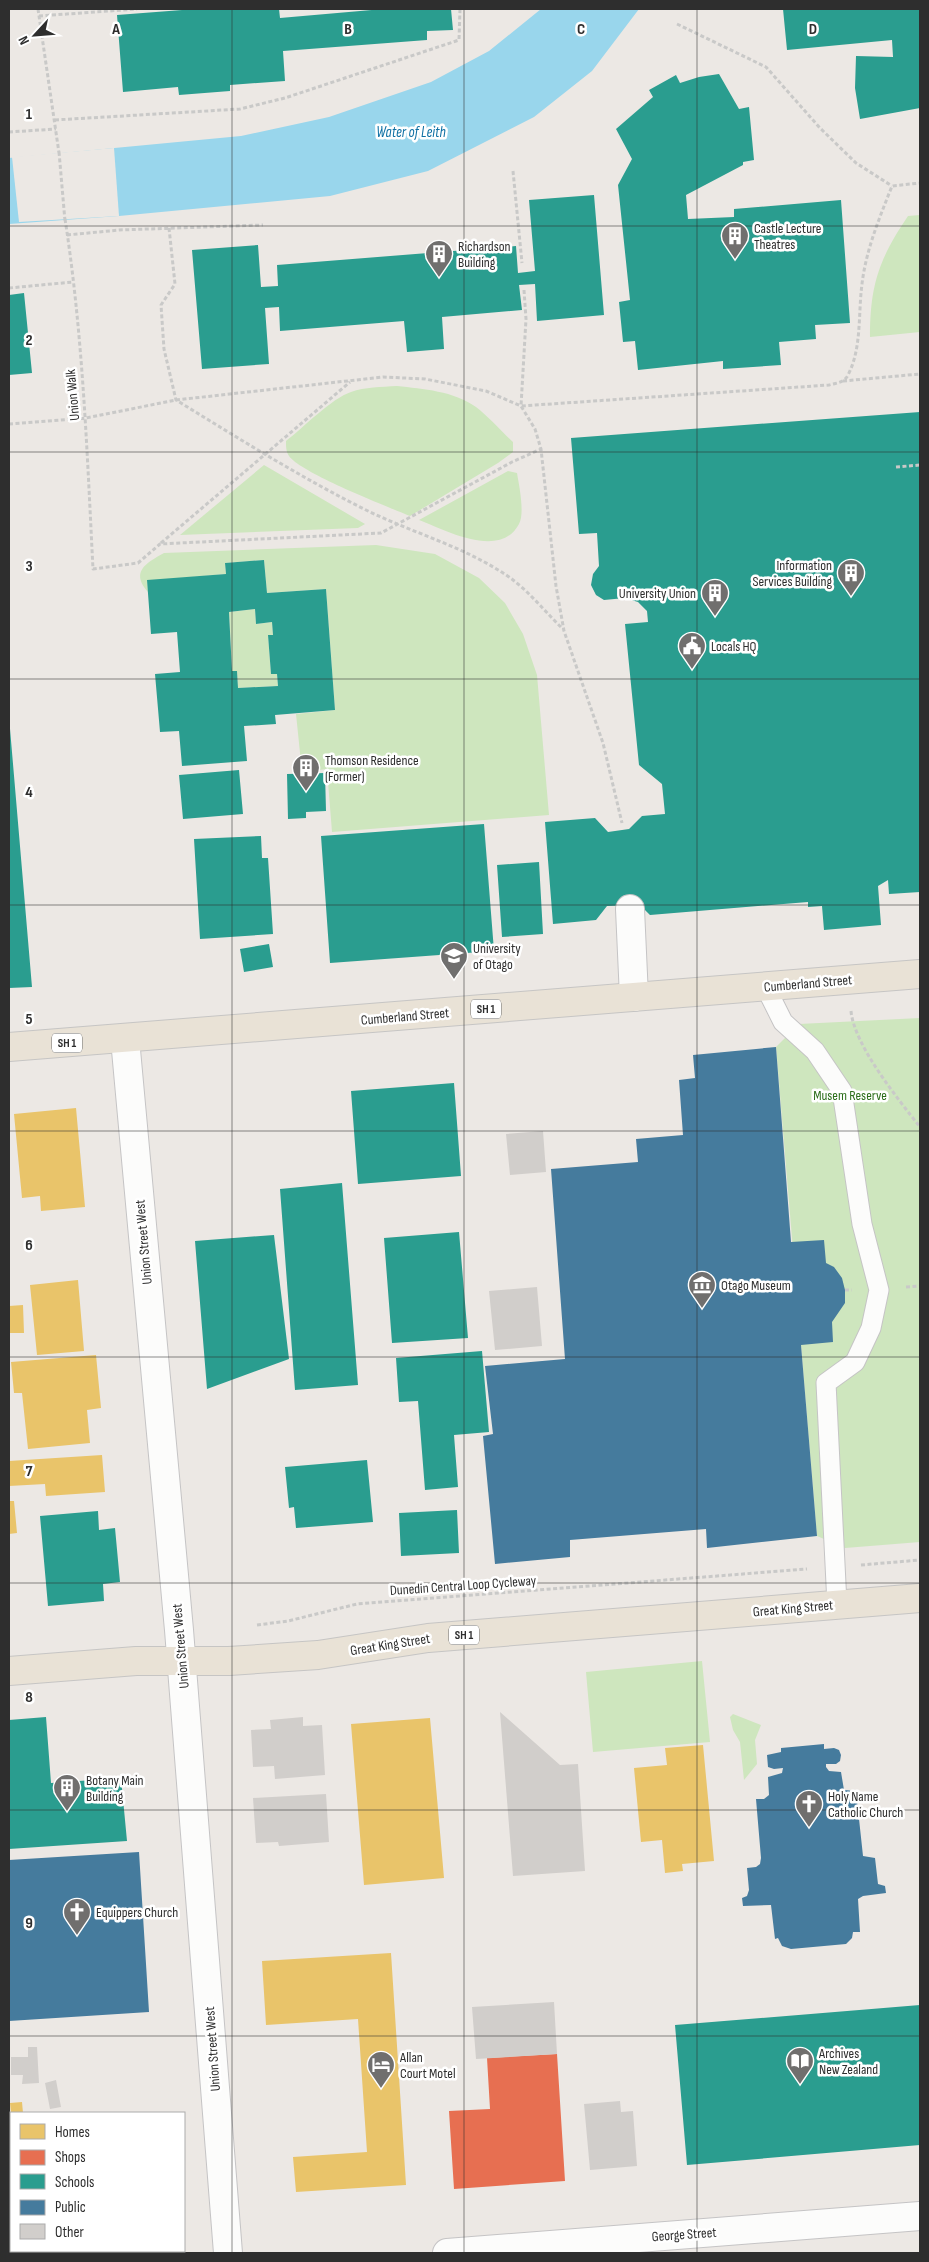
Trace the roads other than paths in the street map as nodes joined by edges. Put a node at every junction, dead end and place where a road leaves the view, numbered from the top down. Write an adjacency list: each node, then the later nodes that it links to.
1 (630, 909): 4 (street)
2 (920, 974): 3 (highway, Cumberland Street / SH 1)
3 (765, 986): 4 (highway, Cumberland Street / SH 1); 8 (lane)
4 (634, 997): 5 (highway, Cumberland Street / SH 1)
5 (125, 1039): 6 (highway, Cumberland Street / SH 1); 9 (street, Union Street West)
6 (9, 1047)
7 (920, 1598): 8 (highway, Great King Street / SH 1)
8 (837, 1604): 9 (highway, Great King Street / SH 1)
9 (181, 1661): 10 (highway, Great King Street / SH 1); 12 (street, Union Street West)
10 (9, 1671)
11 (920, 2216): 13 (street, George Street)
12 (228, 2253)
13 (447, 2253)

